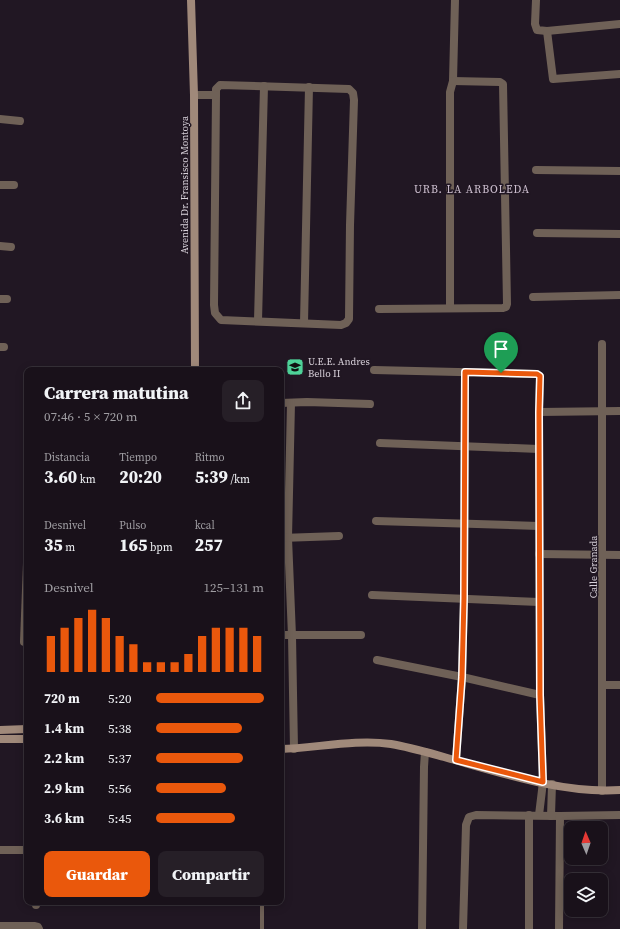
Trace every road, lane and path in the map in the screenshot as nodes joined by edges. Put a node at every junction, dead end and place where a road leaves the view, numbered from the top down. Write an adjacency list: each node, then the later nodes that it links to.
1 (191, 0): 10 (main road, Avenida Dr. Fransisco Montoya)
2 (455, 0): 7 (street)
3 (536, 0): 5 (street)
4 (620, 24): 5 (street)
5 (547, 31): 6 (street)
6 (620, 74)
7 (453, 81): 24 (street); 24 (street)
8 (264, 86): 9 (street); 11 (street); 26 (street)
9 (309, 87): 27 (street); 27 (street)
10 (194, 95): 11 (street); 29 (main road, Avenida Dr. Fransisco Montoya)
11 (216, 95): 26 (street)
12 (0, 119): 13 (street)
13 (20, 121)
14 (536, 170): 15 (street)
15 (620, 171)
16 (0, 184): 17 (street)
17 (14, 186)
18 (537, 233): 19 (street)
19 (620, 234)
20 (0, 246): 21 (street)
21 (11, 247)
22 (620, 295): 23 (street)
23 (533, 297)
24 (450, 308): 25 (street)
25 (379, 309)
26 (258, 321): 27 (street)
27 (304, 323)
28 (602, 344): 35 (street, Calle Granada)
29 (195, 367)
30 (374, 370): 31 (street)
31 (465, 372): 37 (street); 39 (street)
32 (284, 403): 33 (street)
33 (291, 403): 34 (street); 45 (street)
34 (370, 404)
35 (602, 411): 36 (street); 37 (street); 47 (street, Calle Granada)
36 (620, 411)
37 (539, 412): 40 (street)
38 (380, 443): 39 (street)
39 (465, 446): 40 (street); 42 (street)
40 (539, 449): 43 (street)
41 (376, 521): 42 (street)
42 (465, 523): 43 (street); 50 (street)
43 (539, 526): 46 (street)
44 (339, 536): 45 (street)
45 (284, 538): 54 (street)
46 (539, 554): 47 (street); 51 (street)
47 (602, 555): 48 (street); 57 (street, Calle Granada)
48 (620, 555)
49 (372, 595): 50 (street)
50 (464, 598): 51 (street); 56 (street)
51 (539, 602): 59 (street)
52 (284, 635): 54 (street)
53 (361, 635): 54 (street)
54 (292, 636): 64 (street)
55 (377, 660): 56 (street)
56 (462, 677): 59 (street); 67 (street)
57 (603, 685): 58 (street); 71 (street, Calle Granada)
58 (620, 685)
59 (540, 695): 68 (street)
60 (24, 729): 61 (main road)
61 (0, 730)
62 (0, 739): 63 (main road)
63 (24, 739)
64 (294, 748): 65 (main road); 66 (main road)
65 (284, 749)
66 (426, 752): 67 (main road); 83 (street)
67 (456, 760): 68 (main road)
68 (543, 782): 69 (main road); 74 (street)
69 (552, 784): 71 (main road); 75 (street)
70 (620, 790): 71 (main road)
71 (602, 791)
72 (529, 815): 74 (street); 84 (street); 85 (street)
73 (620, 815): 76 (street)
74 (539, 816): 75 (street)
75 (551, 816): 76 (street)
76 (560, 816): 86 (street)
77 (0, 850): 78 (street)
78 (24, 850)
79 (262, 905): 82 (lane)
80 (0, 926): 81 (street)
81 (39, 929)
82 (262, 929)
83 (422, 929)
84 (463, 929)
85 (529, 929)
86 (559, 929)

